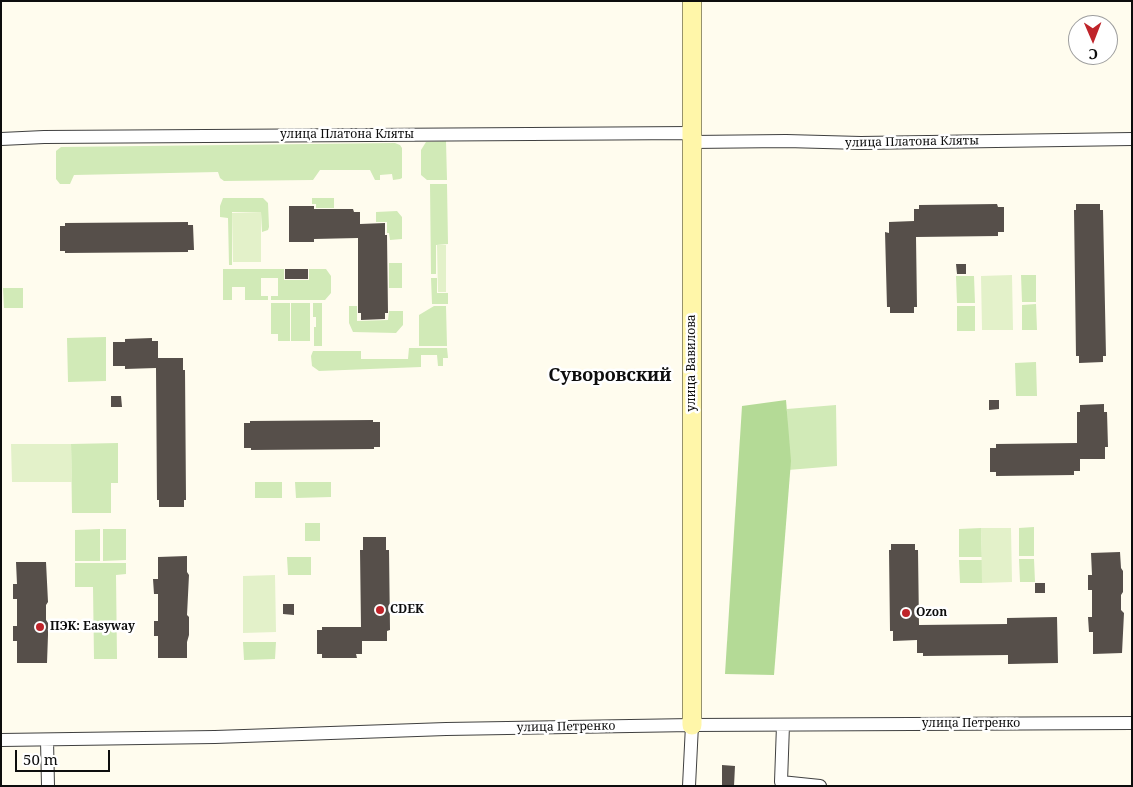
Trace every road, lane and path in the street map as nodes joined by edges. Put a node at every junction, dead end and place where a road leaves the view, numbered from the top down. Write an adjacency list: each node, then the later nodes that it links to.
1 (692, 1): 2 (street, улица Вавилова)
2 (692, 138): 3 (street, улица Платона Кляты); 4 (street, улица Платона Кляты); 6 (street, улица Вавилова)
3 (1, 139)
4 (1132, 139)
5 (1132, 723): 7 (street, улица Петренко)
6 (692, 725): 7 (street, улица Петренко); 9 (street, улица Петренко); 11 (street)
7 (783, 725): 12 (street)
8 (1, 740): 9 (street, улица Петренко)
9 (47, 740): 10 (street)
10 (48, 786)
11 (689, 786)
12 (820, 786)

